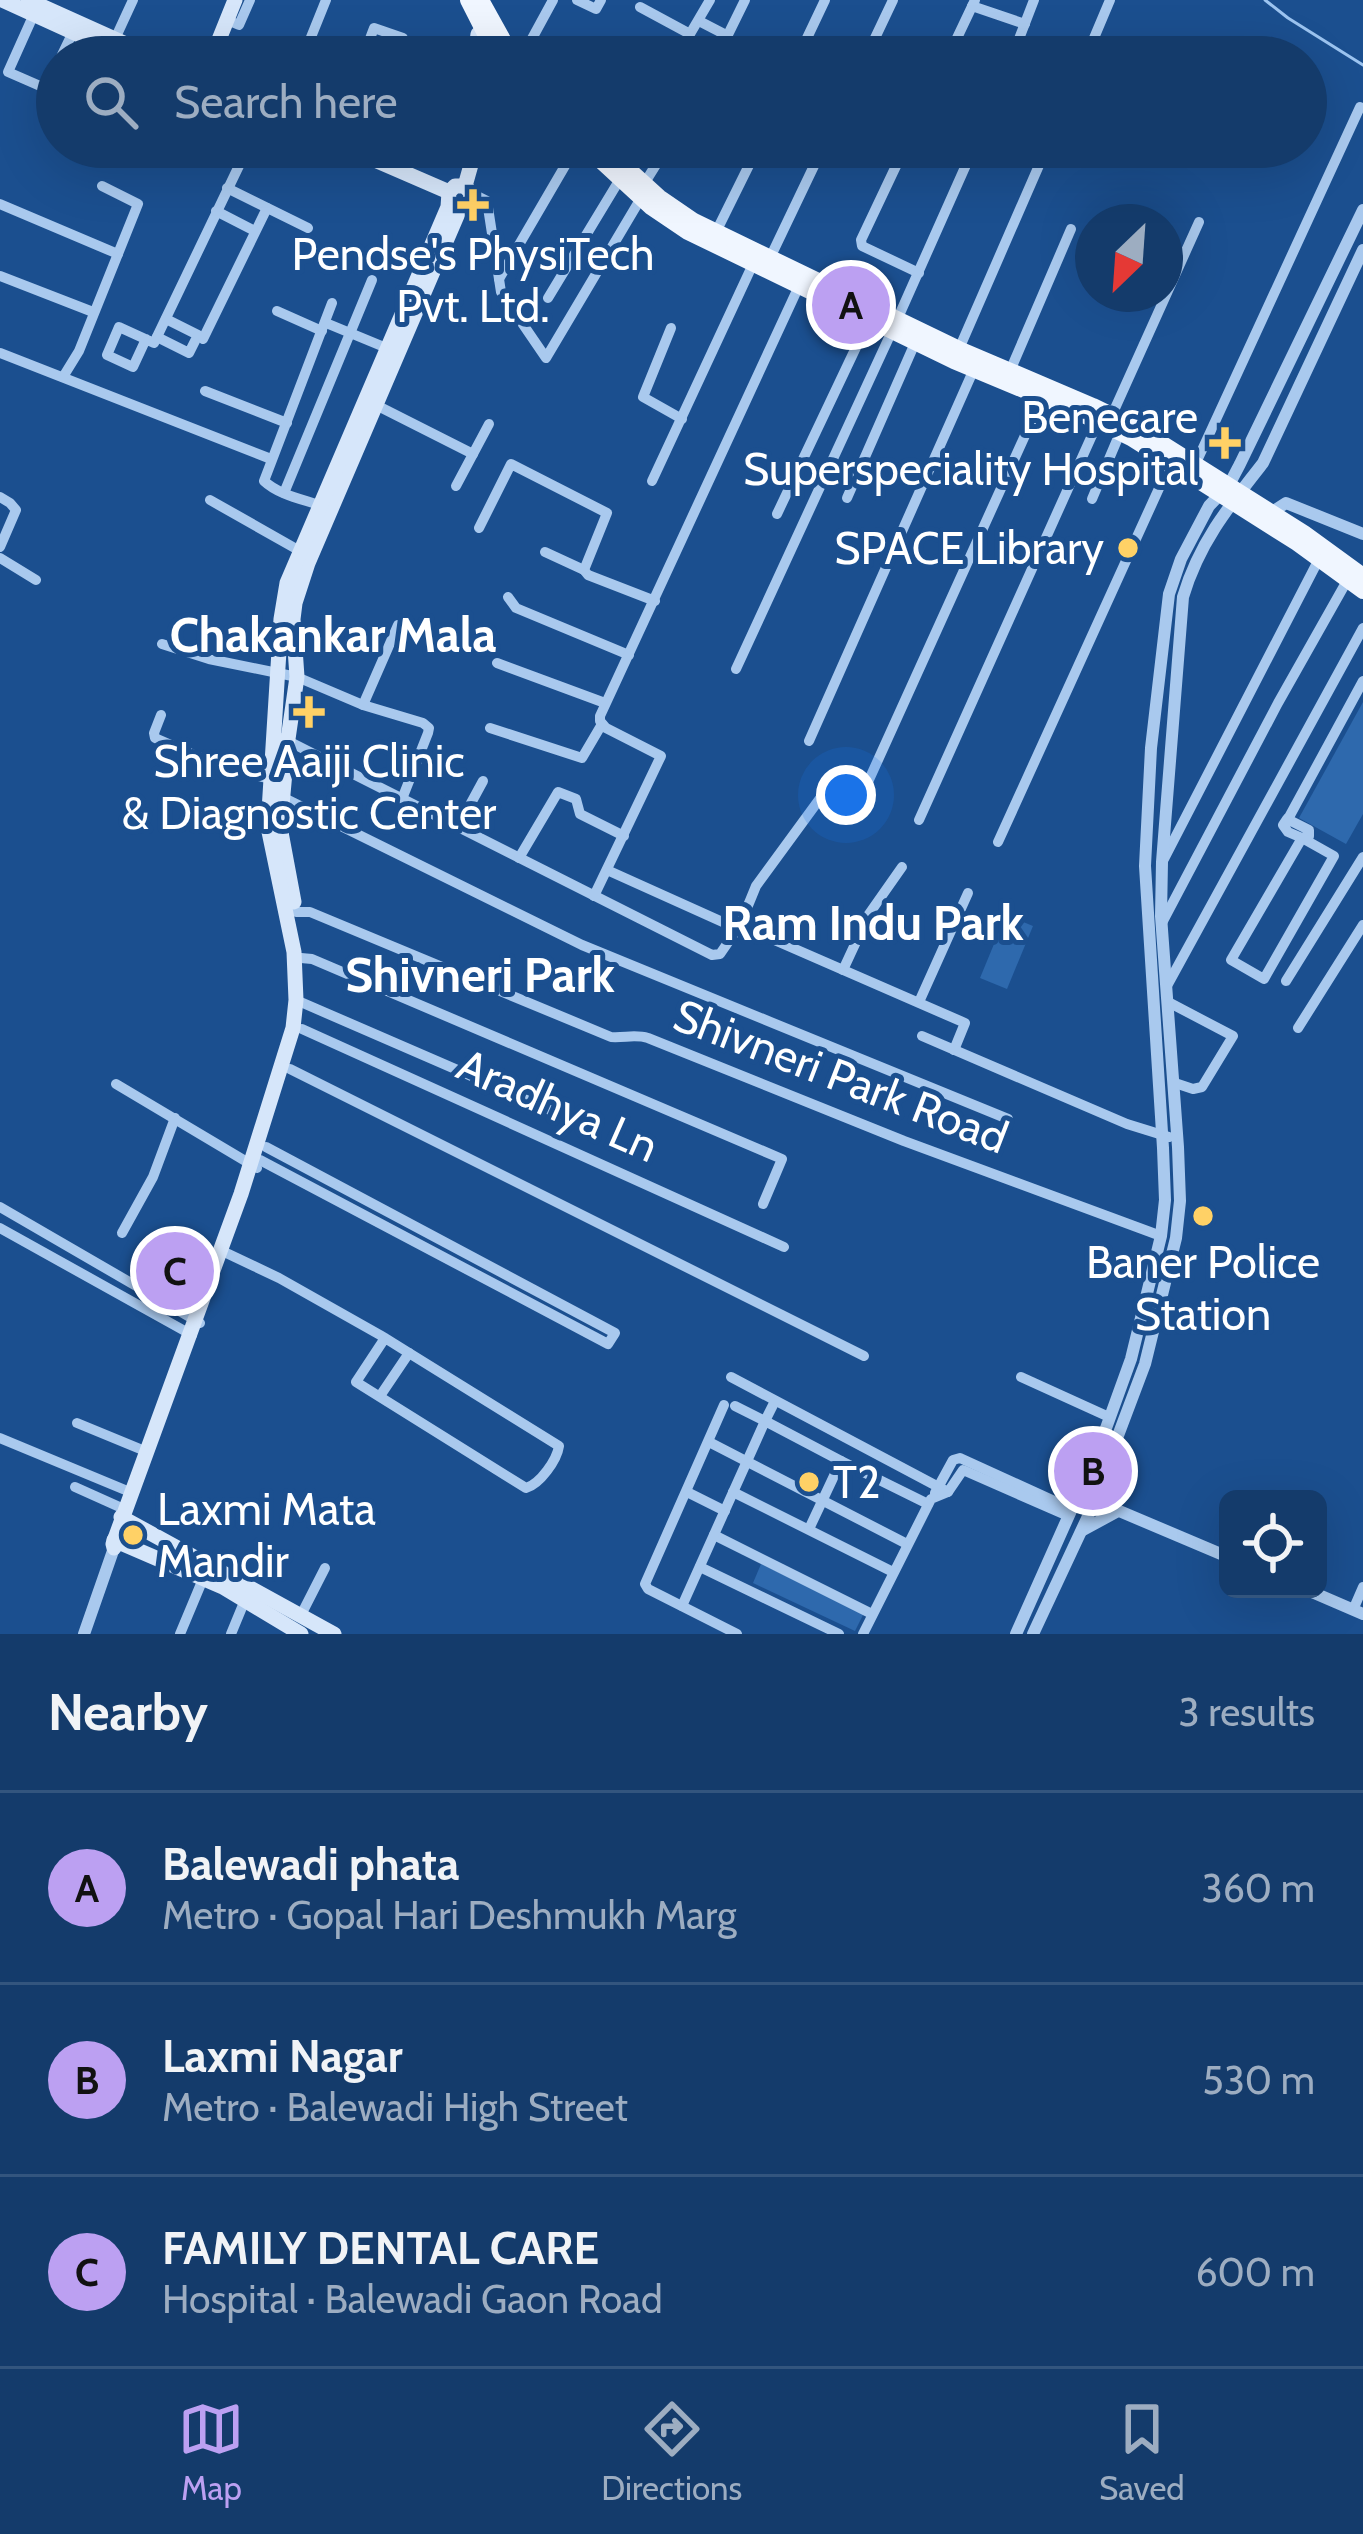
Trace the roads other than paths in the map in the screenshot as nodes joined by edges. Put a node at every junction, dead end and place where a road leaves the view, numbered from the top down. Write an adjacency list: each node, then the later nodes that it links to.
1 (2, 0): 18 (main road)
2 (133, 0): 29 (street)
3 (236, 0): 21 (main road)
4 (250, 0): 21 (street)
5 (326, 0): 31 (street)
6 (468, 0): 24 (main road)
7 (481, 0): 24 (main road)
8 (553, 0): 36 (street)
9 (577, 0): 10 (street)
10 (601, 0)
11 (710, 0): 22 (street)
12 (745, 0): 38 (street)
13 (824, 0): 39 (street)
14 (893, 0): 40 (street)
15 (1034, 0): 23 (street)
16 (1111, 0): 43 (street)
17 (973, 3): 23 (street); 41 (street)
18 (31, 7): 19 (main road); 25 (main road); 44 (street)
19 (62, 7): 28 (main road)
20 (640, 8): 22 (street)
21 (227, 20): 30 (main road)
22 (699, 21): 37 (street)
23 (1025, 24): 42 (street)
24 (487, 27): 34 (main road); 35 (main road)
25 (73, 32): 26 (street); 27 (main road)
26 (71, 36)
27 (82, 36)
28 (110, 36)
29 (116, 36)
30 (221, 36)
31 (311, 36)
32 (371, 36): 33 (street)
33 (397, 36)
34 (479, 36)
35 (494, 36)
36 (524, 36)
37 (722, 36)
38 (727, 36)
39 (808, 36)
40 (876, 36)
41 (957, 36)
42 (1020, 36)
43 (1095, 36)
44 (36, 84)
45 (1360, 107): 108 (street)
46 (237, 168): 60 (street)
47 (394, 168): 62 (main road)
48 (469, 168): 62 (main road)
49 (565, 168): 79 (street)
50 (608, 168): 58 (main road)
51 (622, 168): 61 (main road)
52 (655, 168): 61 (street)
53 (748, 168): 71 (street)
54 (812, 168): 74 (street)
55 (895, 168): 75 (street)
56 (965, 168): 75 (street)
57 (1037, 168): 92 (street)
58 (620, 179): 61 (main road); 80 (street)
59 (102, 186): 73 (street)
60 (227, 188): 64 (street); 65 (street)
61 (642, 191): 71 (main road); 74 (main road); 79 (street)
62 (459, 196): 79 (street); 93 (main road)
63 (0, 204): 73 (street)
64 (267, 208): 68 (street); 70 (street)
65 (216, 211): 70 (street); 84 (street)
66 (1363, 211): 111 (street)
67 (1199, 222): 103 (street)
68 (308, 228)
69 (1071, 229): 96 (street)
70 (255, 231): 90 (street)
71 (716, 232): 74 (main road)
72 (1363, 250): 111 (street)
73 (118, 254): 83 (street)
74 (761, 261): 78 (main road); 86 (main road); 101 (street)
75 (919, 273): 86 (street)
76 (0, 276): 83 (street)
77 (372, 280): 89 (street)
78 (799, 286): 85 (main road); 132 (street)
79 (499, 290)
80 (548, 298)
81 (332, 303): 87 (street)
82 (278, 311): 87 (street)
83 (93, 312): 97 (street)
84 (166, 319): 84 (street)
85 (869, 320): 86 (main road); 118 (street)
86 (894, 326): 91 (main road); 92 (main road); 138 (street)
87 (324, 327): 89 (street); 102 (street)
88 (671, 328): 101 (street)
89 (349, 334): 93 (street); 112 (street)
90 (203, 339)
91 (915, 343): 95 (main road); 114 (street)
92 (958, 349): 95 (main road)
93 (393, 351): 100 (main road); 117 (main road)
94 (0, 353): 97 (street)
95 (984, 369): 96 (main road); 99 (main road); 148 (street)
96 (1010, 371): 103 (main road)
97 (63, 377): 106 (street)
98 (205, 391): 102 (street)
99 (1042, 398): 103 (main road); 167 (street)
100 (376, 405): 105 (street); 117 (main road)
101 (682, 418): 109 (street)
102 (287, 423): 106 (street)
103 (1110, 423): 107 (main road); 108 (main road); 115 (street); 153 (street)
104 (489, 424): 105 (street)
105 (472, 454): 110 (street)
106 (271, 459): 112 (street)
107 (1171, 462): 111 (main road); 157 (street)
108 (1196, 463): 111 (main road)
109 (652, 481)
110 (456, 486)
111 (1230, 492): 119 (main road); 126 (main road); 160 (street); 186 (street)
112 (284, 493): 117 (street)
113 (0, 497): 122 (street)
114 (847, 498)
115 (1092, 499)
116 (210, 500): 123 (street)
117 (326, 507): 123 (main road); 140 (main road)
118 (777, 514)
119 (1287, 515): 121 (street); 128 (main road)
120 (479, 528): 127 (street)
121 (1363, 534)
122 (0, 548)
123 (300, 550): 139 (main road)
124 (545, 552): 127 (street)
125 (0, 559): 129 (street)
126 (1319, 559): 128 (main road); 160 (street)
127 (584, 570): 132 (street)
128 (1355, 577): 130 (main road); 166 (street)
129 (36, 580)
130 (1363, 591)
131 (508, 597): 136 (street)
132 (655, 601): 136 (street)
133 (398, 625): 143 (street)
134 (1363, 628): 172 (street)
135 (163, 644): 139 (street)
136 (628, 655): 142 (street)
137 (496, 663): 142 (street)
138 (736, 669)
139 (278, 674): 140 (street); 147 (main road)
140 (298, 677): 143 (street); 147 (main road)
141 (1363, 681): 156 (street)
142 (605, 703): 145 (street)
143 (363, 705): 152 (street)
144 (161, 715): 149 (street)
145 (602, 724): 146 (street); 155 (street)
146 (490, 728)
147 (282, 738): 149 (main road); 151 (main road); 152 (street)
148 (809, 741)
149 (272, 779): 173 (main road)
150 (483, 781): 154 (street)
151 (282, 797): 165 (main road); 184 (street)
152 (402, 799): 154 (street)
153 (919, 820)
154 (458, 827): 159 (street)
155 (624, 836): 159 (street); 162 (street)
156 (1302, 838): 156 (street)
157 (998, 842)
158 (1363, 857): 171 (street)
159 (518, 858): 164 (street)
160 (1162, 862): 166 (street)
161 (902, 867): 170 (street)
162 (607, 870): 164 (street); 167 (street)
163 (968, 893): 174 (street)
164 (594, 896): 167 (street)
165 (296, 912): 169 (main road); 195 (street, Shivneri Park Road)
166 (1162, 923): 172 (street)
167 (734, 925): 170 (street)
168 (1363, 925): 176 (street)
169 (301, 958): 173 (main road); 191 (street)
170 (842, 970): 174 (street)
171 (1286, 981)
172 (1168, 984): 175 (street)
173 (301, 1002): 177 (main road); 185 (street); 189 (main road)
174 (919, 1002): 179 (street)
175 (1170, 1004): 181 (street); 181 (street)
176 (1302, 1023)
177 (302, 1029): 180 (main road); 196 (street, Aradhya Ln)
178 (922, 1036): 179 (street)
179 (954, 1050): 186 (street)
180 (290, 1069): 189 (main road); 201 (street)
181 (1175, 1083): 187 (street)
182 (116, 1084): 183 (street)
183 (175, 1118): 189 (street); 194 (street)
184 (1008, 1119)
185 (582, 1124)
186 (1162, 1136): 187 (street); 190 (street)
187 (1178, 1138): 190 (street)
188 (283, 1155): 189 (street); 189 (street); 189 (street)
189 (262, 1161): 197 (main road)
190 (1171, 1173): 195 (street); 214 (street)
191 (763, 1204)
192 (0, 1207): 198 (street)
193 (0, 1228): 198 (street)
194 (122, 1233)
195 (1161, 1236): 206 (street)
196 (784, 1246)
197 (223, 1251): 198 (main road); 199 (street)
198 (195, 1329): 211 (main road); 225 (main road)
199 (385, 1338): 200 (street); 204 (street)
200 (409, 1353): 204 (street); 204 (street)
201 (864, 1356)
202 (731, 1377): 205 (street)
203 (1021, 1378): 206 (street)
204 (380, 1396)
205 (775, 1401): 207 (street); 219 (street)
206 (1109, 1417): 221 (street)
207 (765, 1420): 210 (street); 212 (street); 213 (street)
208 (77, 1423): 211 (street)
209 (0, 1438): 216 (street)
210 (709, 1442): 212 (street); 217 (street)
211 (146, 1451): 216 (main road)
212 (748, 1460): 218 (street); 220 (street)
213 (841, 1461): 219 (street); 220 (street)
214 (1109, 1462): 221 (street); 224 (street)
215 (75, 1487): 225 (street)
216 (130, 1492): 225 (main road)
217 (687, 1492): 223 (street); 241 (street)
218 (734, 1492): 223 (street); 226 (street)
219 (937, 1495): 222 (street); 231 (street)
220 (822, 1500): 226 (street); 231 (street)
221 (1092, 1500): 222 (street); 224 (street); 227 (street)
222 (1071, 1510): 252 (street)
223 (725, 1511): 228 (street)
224 (1118, 1511): 227 (street); 232 (street)
225 (124, 1515): 229 (main road); 230 (main road)
226 (809, 1529): 236 (street)
227 (1078, 1534): 253 (street)
228 (714, 1535): 234 (street); 243 (street)
229 (164, 1541): 233 (main road); 244 (main road)
230 (115, 1543): 233 (main road); 245 (street)
231 (907, 1544): 236 (street)
232 (1219, 1553)
233 (156, 1559): 237 (main road)
234 (700, 1567): 241 (street); 250 (street)
235 (326, 1568): 244 (street)
236 (893, 1572): 243 (street)
237 (202, 1579): 240 (main road); 246 (street)
238 (1363, 1587): 242 (street)
239 (1326, 1598): 242 (street)
240 (245, 1600): 244 (main road); 247 (street)
241 (682, 1606): 249 (street)
242 (1358, 1612)
243 (872, 1614): 251 (street)
244 (298, 1626): 248 (main road)
245 (84, 1634)
246 (179, 1634)
247 (230, 1634)
248 (334, 1634)
249 (737, 1634)
250 (838, 1634)
251 (863, 1634)
252 (1016, 1634)
253 (1034, 1634)

